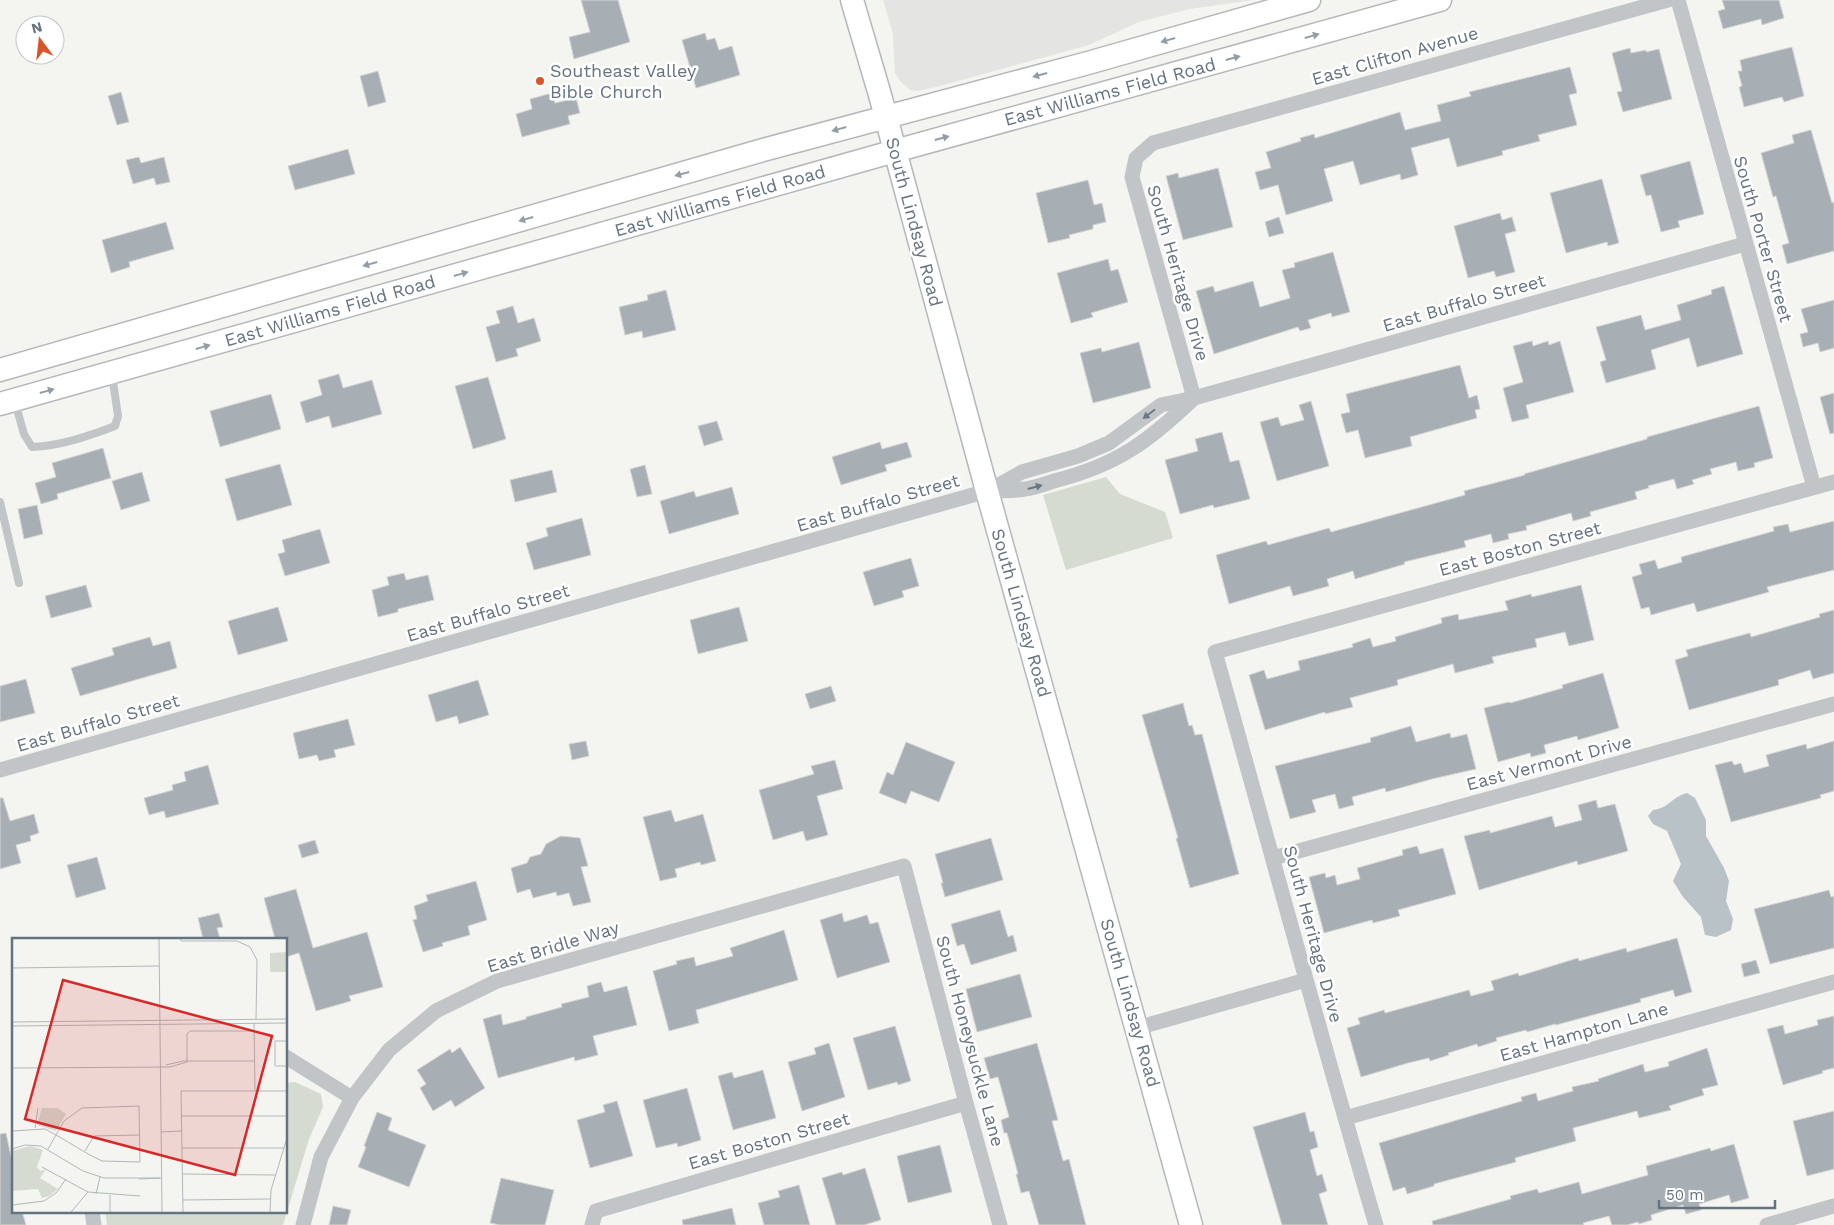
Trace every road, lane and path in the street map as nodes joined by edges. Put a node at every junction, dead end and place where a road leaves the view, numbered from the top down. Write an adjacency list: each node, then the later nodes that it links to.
1 (852, 0): 7 (main road, South Lindsay Road)
2 (1309, 0): 7 (main road, East Williams Field Road, one-way to 7)
3 (1440, 0): 6 (main road, East Williams Field Road)
4 (1668, 0): 9 (street, East Clifton Avenue)
5 (1678, 0): 10 (street, South Porter Street)
6 (1382, 8): 8 (main road, East Williams Field Road, one-way to 6)
7 (886, 116): 8 (main road, South Lindsay Road); 11 (main road, East Williams Field Road, one-way to 11)
8 (895, 151): 12 (main road, East Williams Field Road, one-way to 8); 17 (main road, South Lindsay Road)
9 (1136, 158): 13 (street, South Heritage Drive)
10 (1745, 244): 13 (street, East Buffalo Street); 16 (street, South Porter Street)
11 (0, 370)
12 (112, 373): 14 (main road, East Williams Field Road, one-way to 12); 14 (lane)
13 (1194, 398): 17 (street, East Buffalo Street)
14 (7, 402)
15 (1834, 482): 16 (street, East Boston Street)
16 (1814, 487): 20 (street, East Boston Street)
17 (986, 492): 22 (street, East Buffalo Street); 27 (main road, South Lindsay Road)
18 (0, 502): 19 (lane)
19 (19, 583)
20 (1215, 652): 23 (street, South Heritage Drive)
21 (1834, 704): 23 (street, East Vermont Drive)
22 (0, 770)
23 (1274, 858): 25 (street, South Heritage Drive)
24 (904, 866): 29 (street, East Bridle Way); 30 (street, South Honeysuckle Lane)
25 (1306, 980): 27 (street); 31 (street, South Heritage Drive)
26 (1834, 982): 31 (street, East Hampton Lane)
27 (1137, 1028): 38 (main road, South Lindsay Road)
28 (288, 1058): 29 (street)
29 (352, 1098): 35 (street, East Bridle Way)
30 (966, 1103): 36 (street, East Boston Street); 37 (street, South Honeysuckle Lane)
31 (1345, 1118): 39 (street, South Heritage Drive)
32 (1834, 1206): 40 (street)
33 (92, 1212): 34 (street)
34 (94, 1225)
35 (303, 1225)
36 (592, 1225)
37 (1000, 1225)
38 (1191, 1225)
39 (1376, 1225)
40 (1766, 1225)

